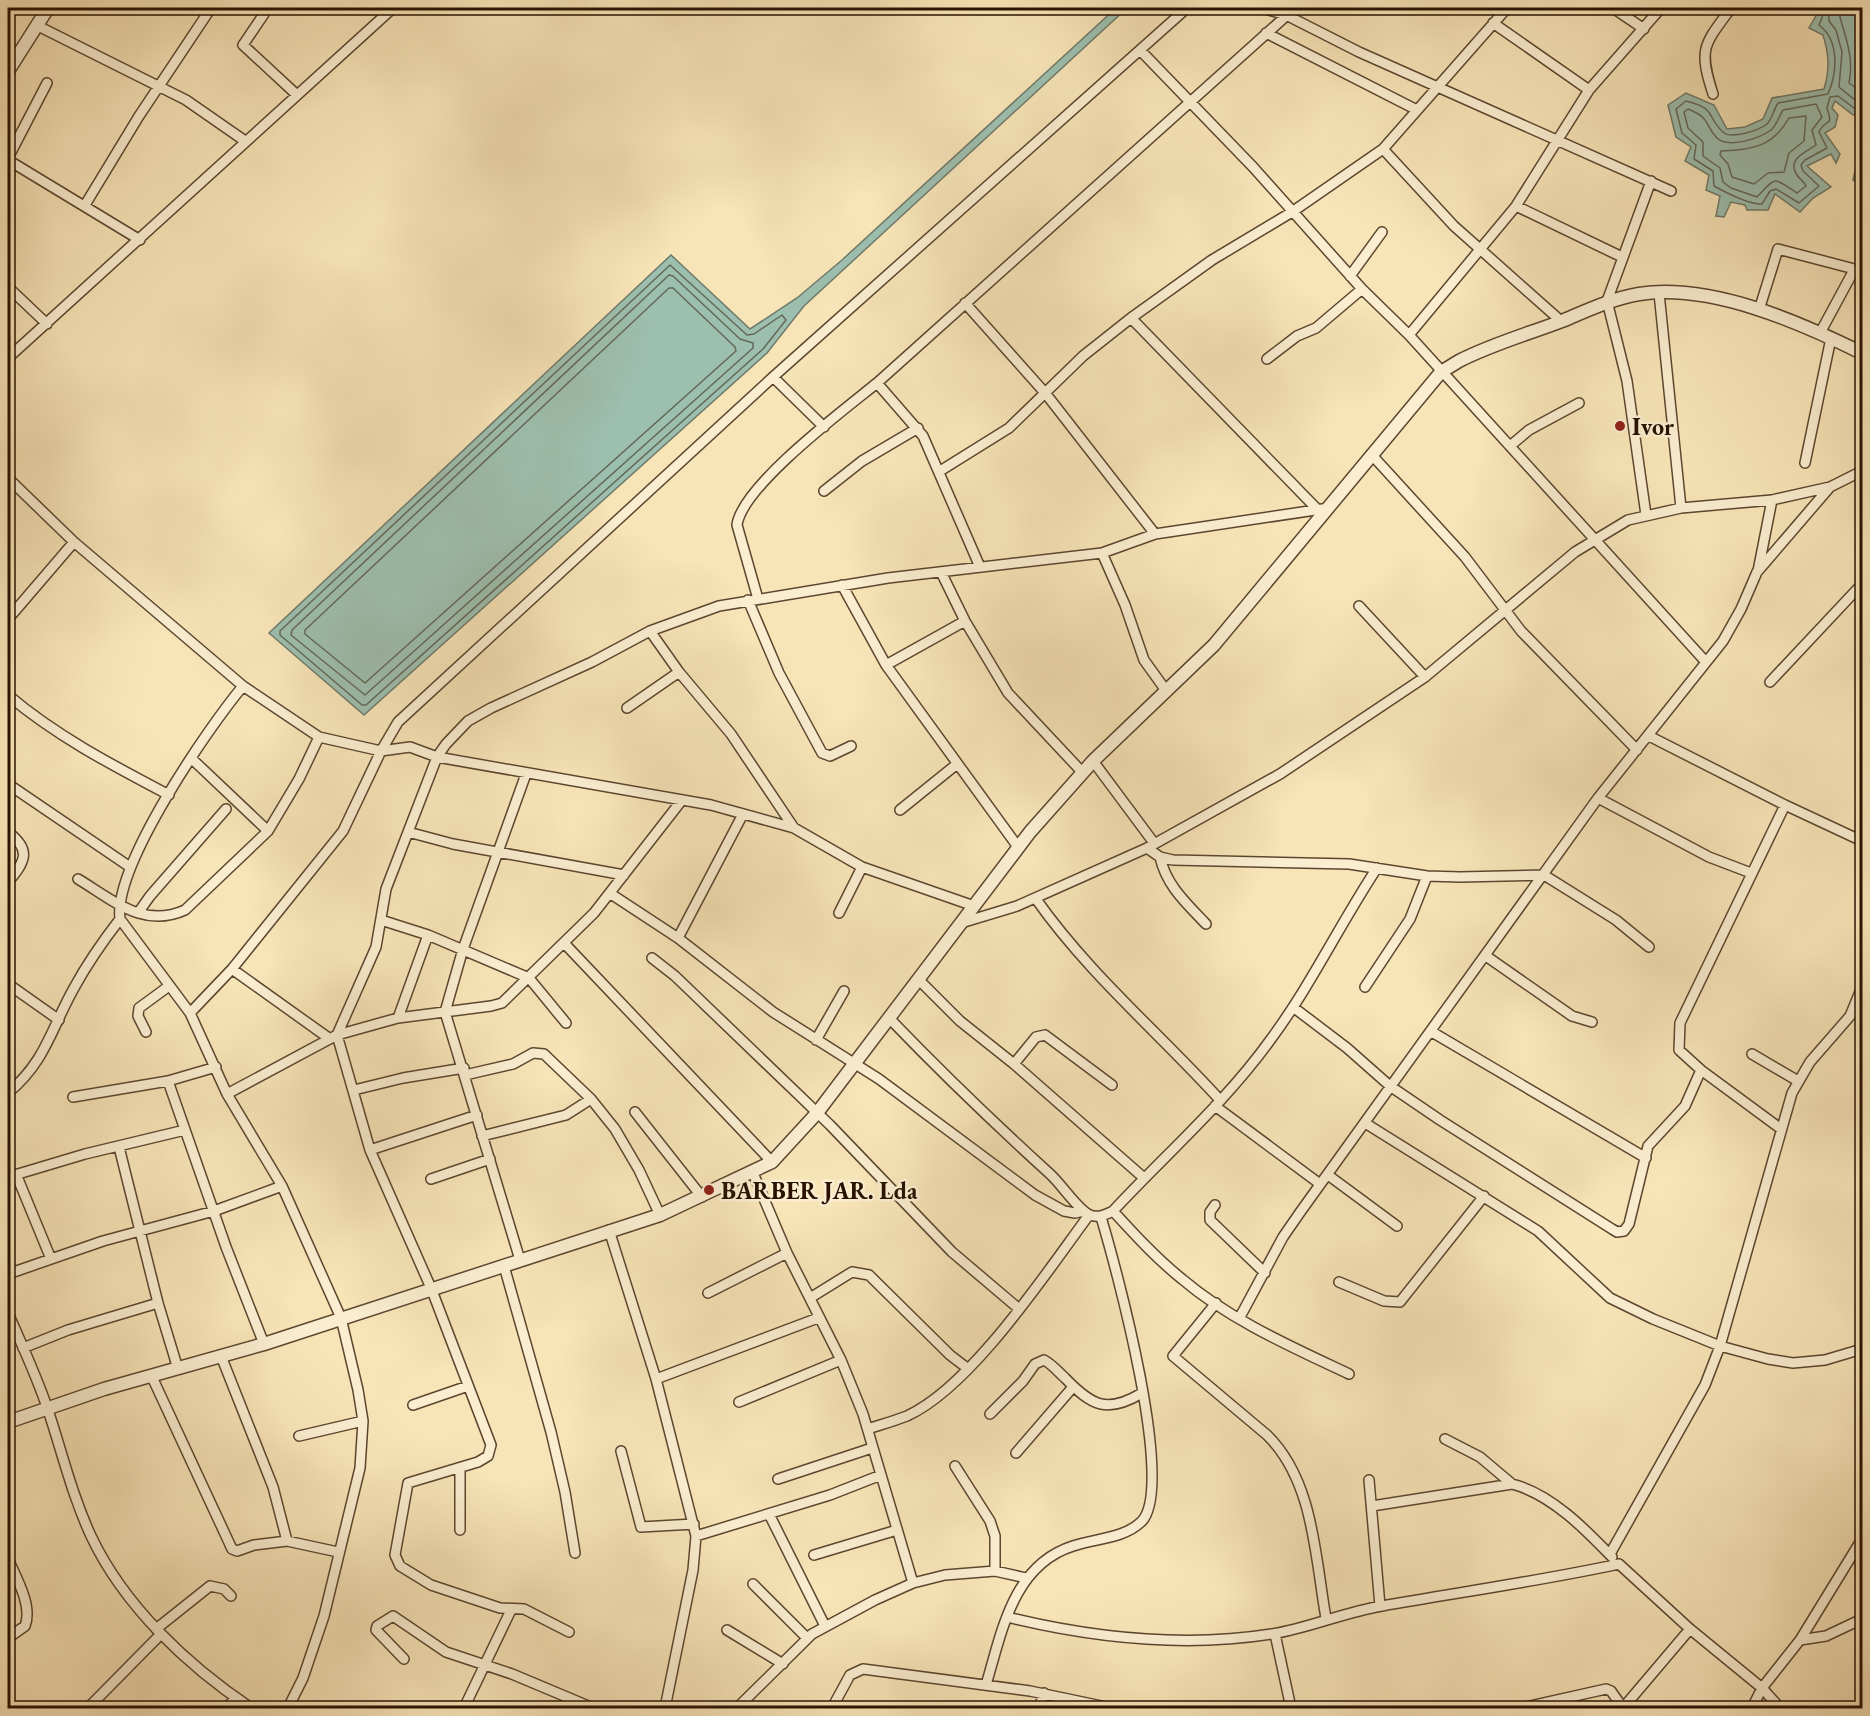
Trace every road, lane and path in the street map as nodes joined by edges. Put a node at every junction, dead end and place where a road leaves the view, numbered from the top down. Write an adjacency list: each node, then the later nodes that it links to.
1 (48, 8): 14 (street)
2 (211, 8): 21 (street)
3 (1187, 8): 17 (street)
4 (1262, 8): 12 (street)
5 (1295, 8): 12 (street)
6 (1507, 8): 13 (street)
7 (1613, 8): 15 (street)
8 (1661, 8): 15 (street)
9 (1731, 8): 23 (street)
10 (389, 9): 24 (street)
11 (264, 14): 24 (street)
12 (1287, 15): 16 (street); 20 (street)
13 (1493, 23): 20 (street); 22 (street)
14 (36, 25): 18 (street); 21 (street)
15 (1644, 29): 22 (street)
16 (1266, 33): 25 (street); 26 (street)
17 (1140, 50): 25 (street); 57 (street)
18 (8, 71)
19 (47, 83): 30 (street)
20 (1439, 86): 26 (street); 27 (street)
21 (161, 87): 28 (street); 33 (street)
22 (1589, 90): 27 (street)
23 (1713, 94)
24 (297, 95): 28 (street)
25 (1190, 103): 35 (street); 46 (street)
26 (1417, 110): 29 (street)
27 (1559, 140): 31 (street); 34 (street)
28 (244, 141): 37 (street)
29 (1383, 149): 35 (street); 38 (street)
30 (8, 159): 33 (street)
31 (1651, 181): 32 (street); 39 (street)
32 (1671, 191)
33 (85, 205): 37 (street)
34 (1516, 206): 38 (street); 39 (street)
35 (1292, 212): 41 (street); 48 (street)
36 (1382, 232): 41 (street)
37 (140, 240): 50 (street)
38 (1481, 250): 49 (street); 51 (street)
39 (1622, 257): 45 (street)
40 (1858, 270): 47 (street); 52 (street)
41 (1350, 276): 43 (street)
42 (8, 287): 50 (street)
43 (1362, 289): 51 (street); 55 (street)
44 (1659, 293): 45 (street); 47 (street); 74 (street)
45 (1608, 302): 49 (street); 75 (street)
46 (965, 303): 58 (street); 59 (street)
47 (1759, 309): 52 (street)
48 (1131, 318): 59 (street); 72 (street)
49 (1561, 321): 56 (street)
50 (47, 324): 53 (street)
51 (1409, 335): 56 (street)
52 (1826, 335): 54 (street); 65 (street)
53 (10, 351)
54 (1863, 353)
55 (1267, 359)
56 (1441, 372): 63 (street); 64 (street)
57 (773, 377): 61 (street); 105 (street)
58 (877, 383): 61 (street); 62 (street)
59 (1046, 394): 66 (street); 76 (street)
60 (1580, 403): 63 (street)
61 (824, 427): 85 (street)
62 (918, 428): 66 (street); 70 (street)
63 (1510, 446): 77 (street)
64 (1371, 453): 73 (street); 88 (street)
65 (1805, 463)
66 (940, 471): 80 (street)
67 (1863, 471): 69 (street)
68 (8, 478): 78 (street)
69 (1830, 487): 71 (street); 82 (street)
70 (824, 491)
71 (1772, 500): 74 (street); 82 (street)
72 (1316, 508): 73 (street); 76 (street)
73 (1329, 508): 98 (street)
74 (1681, 508): 75 (street)
75 (1646, 515): 77 (street)
76 (1155, 534): 79 (street)
77 (1596, 538): 88 (street); 92 (street)
78 (74, 542): 89 (street); 97 (street)
79 (1101, 553): 80 (street); 98 (street)
80 (980, 567): 81 (street)
81 (941, 572): 84 (street); 90 (street)
82 (1757, 572): 92 (street)
83 (1863, 584): 96 (street)
84 (842, 585): 85 (street); 93 (street)
85 (758, 599): 86 (street)
86 (748, 600): 91 (street); 103 (street)
87 (1359, 606): 95 (street)
88 (1505, 610): 95 (street); 104 (street)
89 (8, 618)
90 (965, 621): 93 (street); 110 (street)
91 (650, 631): 94 (street); 106 (street)
92 (1705, 661): 102 (street)
93 (886, 665): 109 (street)
94 (679, 672): 100 (street); 120 (street)
95 (1425, 677): 125 (street)
96 (1770, 682)
97 (243, 686): 101 (street); 107 (street)
98 (1167, 692): 108 (street)
99 (8, 695): 113 (street)
100 (627, 708)
101 (319, 736): 105 (street); 121 (street)
102 (1649, 736): 104 (street); 116 (street)
103 (851, 746)
104 (1637, 750): 114 (street)
105 (381, 751): 106 (street); 155 (street)
106 (437, 757): 111 (street); 123 (street)
107 (192, 759): 113 (street); 121 (street)
108 (1093, 761): 110 (street); 125 (street)
109 (957, 764): 118 (street); 126 (street)
110 (1083, 773): 126 (street)
111 (526, 774): 115 (street); 127 (street)
112 (8, 784): 129 (street)
113 (169, 795): 129 (street)
114 (1598, 798): 132 (street); 134 (street)
115 (682, 800): 119 (street); 133 (street)
116 (1785, 805): 124 (street); 132 (street)
117 (226, 809): 142 (street)
118 (900, 810)
119 (744, 814): 120 (street); 149 (street)
120 (794, 828): 130 (street)
121 (268, 831): 142 (street)
122 (8, 832): 137 (street)
123 (408, 832): 127 (street); 145 (street)
124 (1863, 841)
125 (1151, 845): 128 (street); 139 (street)
126 (1018, 847): 141 (street)
127 (498, 852): 133 (street); 152 (street)
128 (1160, 857): 131 (street); 147 (street)
129 (130, 867): 140 (street)
130 (862, 867): 141 (street); 143 (street)
131 (1377, 868): 135 (street); 163 (street)
132 (1751, 873): 179 (street)
133 (624, 875): 138 (street)
134 (1544, 875): 135 (street); 151 (street); 153 (street)
135 (1427, 876): 160 (street)
136 (78, 879): 140 (street)
137 (8, 882)
138 (611, 894): 149 (street); 150 (street)
139 (1036, 899): 146 (street); 190 (street)
140 (119, 903): 142 (street); 144 (street)
141 (974, 906): 146 (street)
142 (138, 913)
143 (839, 913)
144 (120, 919): 159 (street); 168 (street)
145 (381, 920): 148 (street); 173 (street)
146 (961, 923): 157 (street)
147 (1206, 924)
148 (428, 935): 152 (street); 166 (street)
149 (678, 938): 174 (street)
150 (564, 943): 156 (street); 202 (street)
151 (1649, 947)
152 (463, 950): 156 (street); 164 (street)
153 (1486, 956): 169 (street); 172 (street)
154 (652, 958): 192 (street)
155 (232, 969): 165 (street); 173 (street)
156 (529, 978): 164 (street); 170 (street)
157 (919, 980): 167 (street); 177 (street)
158 (8, 984): 168 (street)
159 (169, 986): 165 (street); 171 (street)
160 (1365, 987)
161 (1863, 987): 182 (street)
162 (844, 991): 174 (street)
163 (1293, 1007): 184 (street); 190 (street)
164 (445, 1012): 166 (street); 180 (street)
165 (190, 1013): 178 (street)
166 (398, 1018): 173 (street)
167 (889, 1018): 176 (street); 215 (street)
168 (59, 1020): 186 (street)
169 (1592, 1022)
170 (566, 1023)
171 (146, 1032)
172 (1431, 1032): 184 (street); 200 (street)
173 (334, 1037): 185 (street); 187 (street)
174 (816, 1040): 176 (street)
175 (1752, 1054): 182 (street)
176 (855, 1063): 192 (street); 215 (street)
177 (1014, 1064): 183 (street); 206 (street)
178 (216, 1067): 181 (street); 187 (street)
179 (1701, 1070): 195 (street); 200 (street)
180 (464, 1072): 185 (street); 189 (street); 193 (street)
181 (168, 1081): 188 (street); 196 (street)
182 (1798, 1082): 195 (street)
183 (1112, 1085)
184 (1390, 1086): 194 (street); 200 (street)
185 (354, 1090): 199 (street)
186 (8, 1093)
187 (227, 1094): 209 (street)
188 (73, 1097)
189 (591, 1099): 197 (street); 216 (street)
190 (1217, 1103): 206 (street); 208 (street)
191 (635, 1112): 211 (street)
192 (817, 1113): 202 (street); 233 (street)
193 (477, 1115): 197 (street); 199 (street)
194 (1365, 1123): 204 (street); 210 (street)
195 (1781, 1129): 239 (street)
196 (185, 1130): 198 (street); 213 (street)
197 (483, 1136): 201 (street)
198 (119, 1147): 205 (street); 219 (street)
199 (370, 1150): 228 (street)
200 (1646, 1158)
201 (490, 1159): 207 (street); 223 (street)
202 (772, 1162): 203 (street)
203 (753, 1173): 211 (street); 221 (street)
204 (1328, 1175): 208 (street); 218 (street)
205 (12, 1176): 222 (street)
206 (1144, 1178): 214 (street)
207 (431, 1179)
208 (1320, 1184): 225 (street)
209 (282, 1186): 213 (street); 236 (street)
210 (1484, 1196): 227 (street); 239 (street)
211 (702, 1197): 216 (street)
212 (1215, 1206): 225 (street)
213 (214, 1211): 219 (street); 238 (street)
214 (1113, 1211): 217 (street); 232 (street)
215 (1087, 1213): 217 (street); 233 (street)
216 (660, 1215): 220 (street)
217 (1101, 1217): 251 (street)
218 (1397, 1226)
219 (140, 1230): 222 (street); 231 (street)
220 (609, 1230): 223 (street); 248 (street)
221 (787, 1253): 229 (street); 230 (street)
222 (51, 1259): 226 (street)
223 (520, 1260): 224 (street)
224 (504, 1266): 228 (street); 279 (street)
225 (1265, 1273): 235 (street)
226 (8, 1274)
227 (1339, 1282)
228 (431, 1288): 236 (street); 249 (street)
229 (708, 1293)
230 (810, 1298): 237 (street); 244 (street)
231 (158, 1303): 240 (street); 245 (street)
232 (1216, 1303): 235 (street); 292 (street)
233 (1018, 1308): 244 (street)
234 (8, 1313): 240 (street)
235 (1240, 1317): 246 (street)
236 (341, 1318): 238 (street); 256 (street)
237 (818, 1318): 243 (street); 248 (street)
238 (264, 1344): 242 (street)
239 (1720, 1346): 241 (street); 280 (street)
240 (23, 1347): 254 (street)
241 (1863, 1349)
242 (221, 1356): 245 (street); 277 (street)
243 (841, 1360): 252 (street); 258 (street)
244 (967, 1368): 258 (street)
245 (178, 1369): 247 (street)
246 (1349, 1374)
247 (152, 1377): 254 (street); 277 (street)
248 (657, 1379): 272 (street)
249 (468, 1386): 253 (street); 265 (street)
250 (1073, 1387): 251 (street); 255 (street); 263 (street)
251 (1142, 1393): 285 (street)
252 (739, 1402)
253 (413, 1405)
254 (47, 1408): 257 (street); 297 (street)
255 (990, 1414)
256 (363, 1421): 259 (street); 278 (street)
257 (8, 1422)
258 (868, 1429): 261 (street)
259 (299, 1436)
260 (1445, 1439): 269 (street)
261 (872, 1448): 266 (street); 267 (street)
262 (621, 1451): 272 (street)
263 (1016, 1453)
264 (955, 1466): 284 (street)
265 (460, 1469): 273 (street); 290 (street)
266 (881, 1475): 271 (street); 274 (street)
267 (778, 1479)
268 (1369, 1480): 270 (street)
269 (1512, 1484): 270 (street); 280 (street)
270 (1372, 1506): 289 (street)
271 (769, 1514): 275 (street); 294 (street)
272 (694, 1524): 275 (street)
273 (460, 1530)
274 (897, 1530): 281 (street); 286 (street)
275 (696, 1536): 316 (street)
276 (1863, 1539): 302 (street)
277 (287, 1541): 278 (street)
278 (338, 1552): 313 (street)
279 (574, 1553)
280 (1610, 1554): 283 (street)
281 (814, 1556)
282 (8, 1559): 300 (street)
283 (1619, 1564): 289 (street); 295 (street)
284 (995, 1571): 285 (street); 286 (street)
285 (1026, 1578): 291 (street)
286 (913, 1583): 294 (street)
287 (753, 1584): 301 (street)
288 (231, 1596): 297 (street)
289 (1380, 1606): 292 (street)
290 (511, 1610): 298 (street); 305 (street)
291 (1007, 1617): 299 (street); 306 (street)
292 (1326, 1618): 299 (street)
293 (1863, 1619): 302 (street)
294 (825, 1626): 301 (street)
295 (1690, 1629): 307 (street); 322 (street)
296 (727, 1630): 304 (street)
297 (159, 1632): 309 (street); 310 (street)
298 (569, 1632)
299 (1275, 1634): 321 (street)
300 (8, 1638)
301 (807, 1638): 304 (street)
302 (1800, 1640): 307 (street)
303 (404, 1659): 305 (street)
304 (783, 1664): 317 (street)
305 (486, 1665): 314 (street); 315 (street)
306 (986, 1685): 308 (street); 318 (street)
307 (1762, 1688): 323 (street); 324 (street)
308 (1044, 1693): 319 (street); 320 (street)
309 (236, 1698): 311 (street); 312 (street)
310 (88, 1708)
311 (226, 1708)
312 (251, 1708)
313 (288, 1708)
314 (464, 1708)
315 (592, 1708)
316 (665, 1708)
317 (737, 1708)
318 (832, 1708)
319 (1039, 1708)
320 (1111, 1708)
321 (1291, 1708)
322 (1521, 1708)
323 (1752, 1708)
324 (1780, 1708)

